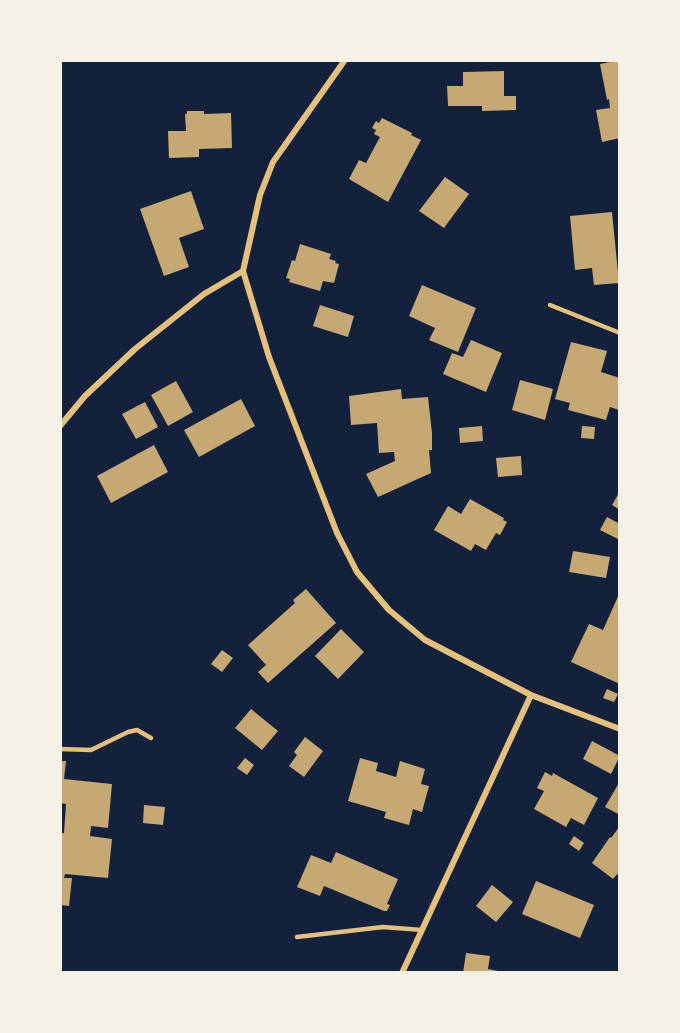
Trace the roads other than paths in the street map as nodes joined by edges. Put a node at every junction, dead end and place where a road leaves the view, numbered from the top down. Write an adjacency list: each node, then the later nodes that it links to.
1 (345, 60): 2 (street)
2 (243, 271): 5 (street); 6 (street)
3 (550, 305): 4 (lane)
4 (620, 333)
5 (60, 426)
6 (531, 694): 7 (street); 10 (street)
7 (620, 729)
8 (151, 738): 9 (lane)
9 (60, 749)
10 (422, 930): 11 (lane); 12 (street)
11 (297, 937)
12 (402, 973)

